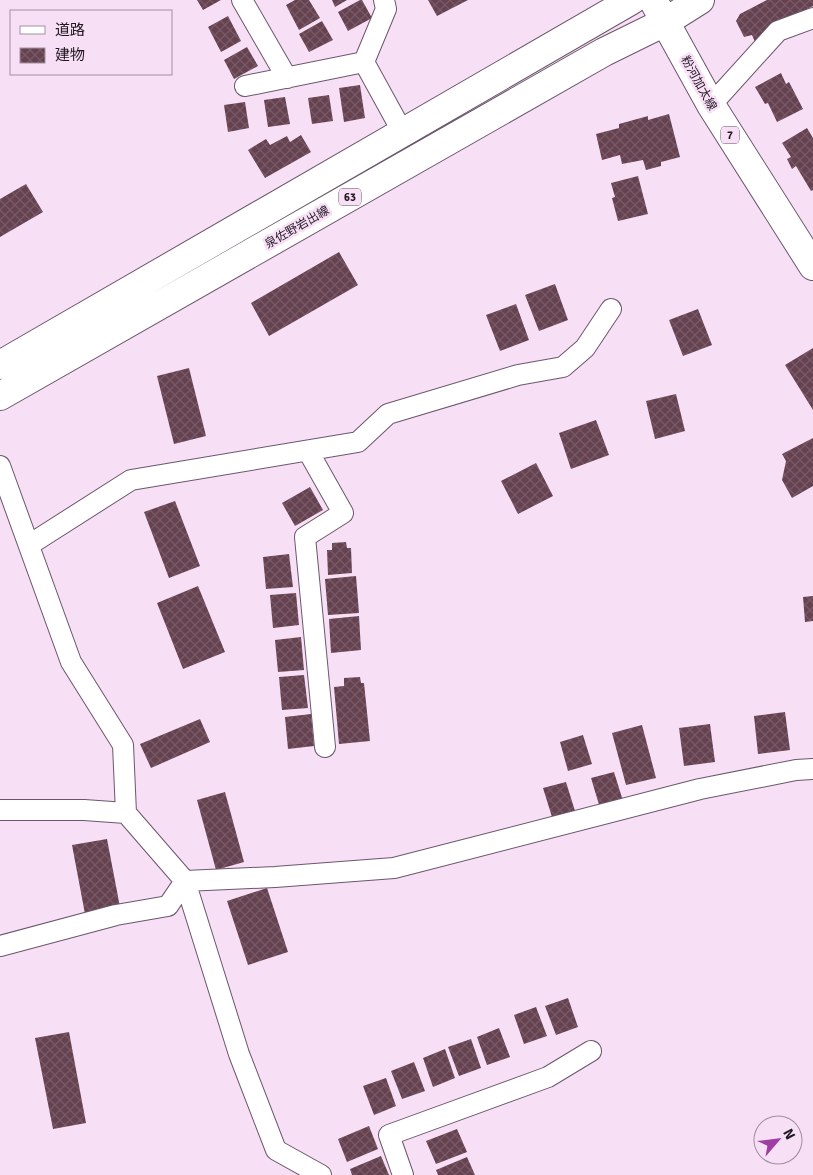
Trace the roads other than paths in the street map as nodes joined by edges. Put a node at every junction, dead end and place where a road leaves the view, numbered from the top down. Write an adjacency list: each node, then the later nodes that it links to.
1 (242, 0): 8 (street)
2 (384, 0): 7 (street)
3 (632, 0): 11 (main road, 63)
4 (700, 0): 5 (main road, 泉佐野岩出線 / 63)
5 (659, 11): 10 (main road, 粉河加太線 / 7); 15 (main road, 泉佐野岩出線 / 63)
6 (813, 18): 10 (street)
7 (364, 62): 8 (street); 11 (street)
8 (287, 78): 9 (street)
9 (245, 86)
10 (711, 104): 12 (main road, 粉河加太線 / 7)
11 (404, 133): 14 (main road, 63)
12 (813, 266)
13 (611, 309): 16 (street)
14 (0, 364)
15 (0, 396)
16 (308, 451): 18 (street); 19 (street)
17 (0, 466): 18 (street)
18 (29, 545): 22 (street)
19 (325, 747)
20 (813, 769): 23 (street)
21 (0, 810): 22 (street)
22 (126, 813): 23 (street)
23 (185, 881): 24 (street); 26 (street)
24 (0, 946)
25 (591, 1051): 27 (street)
26 (321, 1175)
27 (403, 1175)

